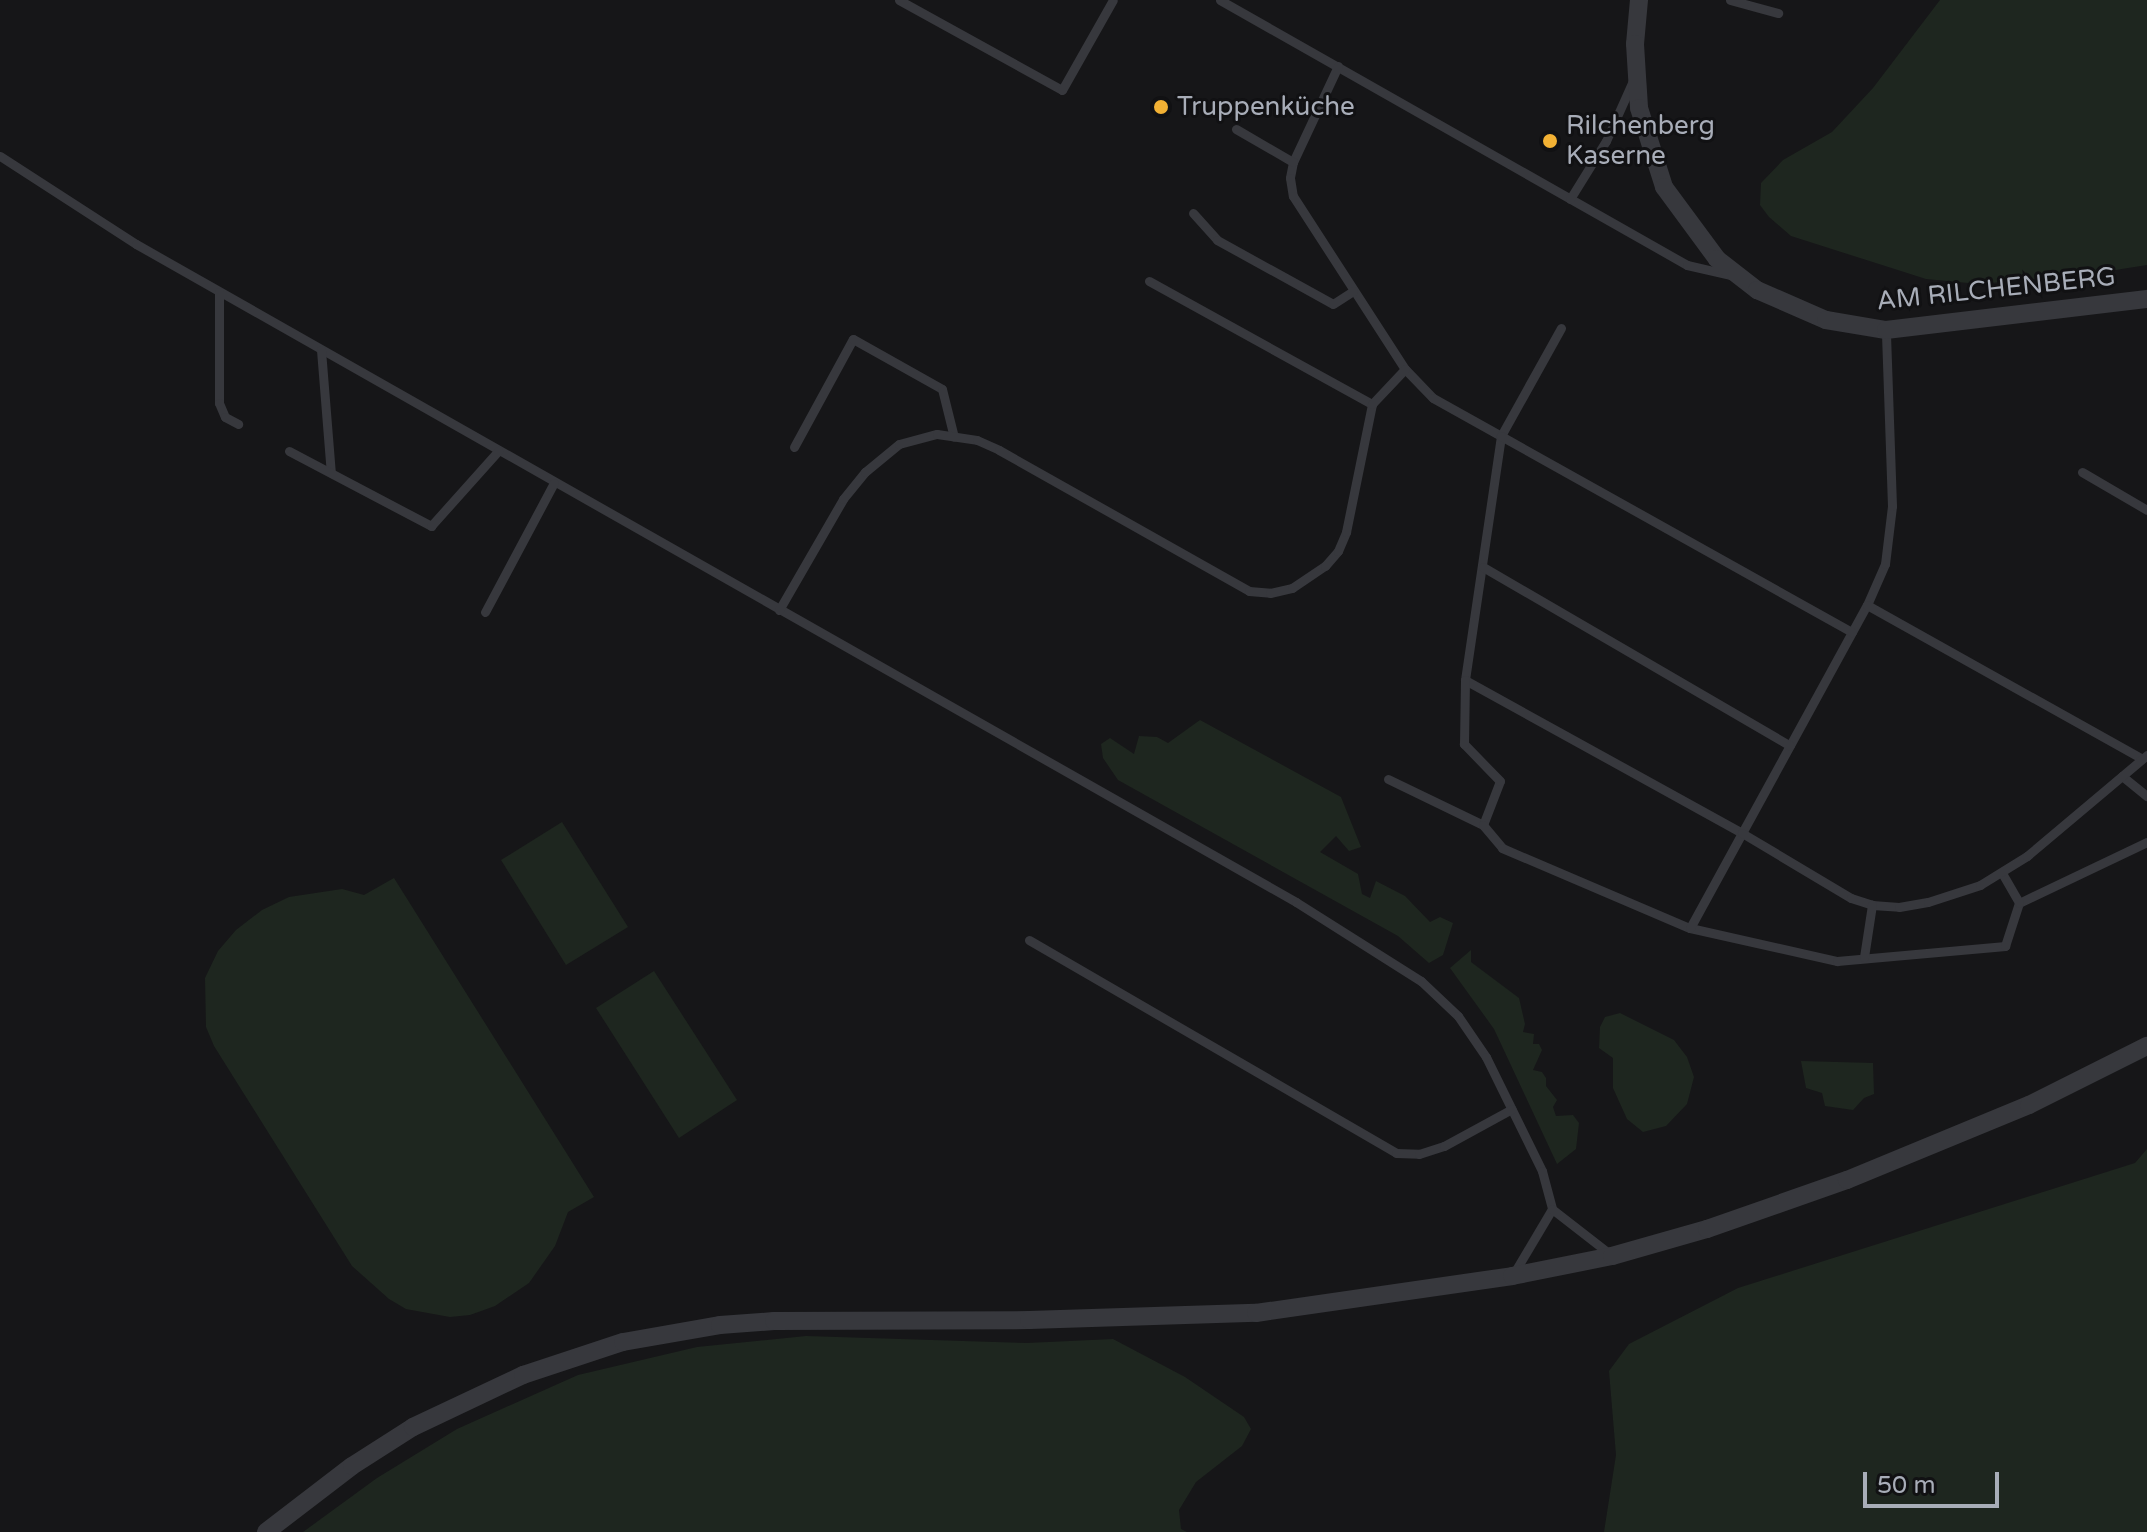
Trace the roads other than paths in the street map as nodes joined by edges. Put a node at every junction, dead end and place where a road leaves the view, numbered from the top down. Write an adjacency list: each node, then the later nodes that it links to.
1 (899, 0): 2 (lane)
2 (1113, 0)
3 (1221, 0): 7 (lane)
4 (1639, 0): 8 (street, AM RILCHENBERG)
5 (1730, 0): 6 (lane)
6 (1778, 13)
7 (1338, 66): 11 (lane); 12 (lane)
8 (1636, 72): 12 (lane); 14 (street, AM RILCHENBERG)
9 (1236, 129): 11 (lane)
10 (0, 156): 17 (lane)
11 (1293, 162): 16 (lane)
12 (1570, 199): 14 (lane)
13 (1193, 213): 16 (lane)
14 (1737, 276): 20 (street, AM RILCHENBERG)
15 (1149, 281): 23 (lane)
16 (1353, 291): 22 (lane)
17 (219, 292): 21 (lane); 24 (lane)
18 (2147, 299): 20 (street, AM RILCHENBERG)
19 (1561, 328): 25 (lane)
20 (1886, 330): 35 (lane)
21 (321, 350): 29 (lane); 31 (lane)
22 (1405, 369): 23 (lane); 25 (lane)
23 (1372, 404): 26 (lane)
24 (238, 424)
25 (1501, 436): 34 (lane); 38 (lane)
26 (954, 437): 27 (lane); 36 (lane)
27 (794, 447)
28 (289, 451): 31 (lane)
29 (498, 451): 31 (lane); 32 (lane)
30 (2082, 472): 33 (lane)
31 (331, 473)
32 (554, 483): 36 (lane); 37 (lane)
33 (2147, 510)
34 (1483, 567): 39 (lane); 40 (lane)
35 (1867, 605): 38 (lane); 41 (lane)
36 (779, 610): 55 (lane)
37 (485, 612)
38 (1852, 632): 40 (lane)
39 (1465, 680): 45 (lane); 46 (lane)
40 (1790, 746): 46 (lane)
41 (2145, 757): 42 (lane)
42 (2122, 776): 44 (lane); 48 (lane)
43 (1388, 779): 45 (lane)
44 (2147, 796)
45 (1483, 825): 51 (lane)
46 (1742, 833): 50 (lane); 51 (lane)
47 (2147, 842): 49 (lane)
48 (2002, 873): 49 (lane); 50 (lane)
49 (2019, 903): 53 (lane)
50 (1872, 905): 53 (lane)
51 (1690, 928): 53 (lane)
52 (1029, 940): 55 (lane)
53 (1864, 957)
54 (2147, 1046): 57 (street)
55 (1512, 1109): 56 (lane)
56 (1552, 1209): 57 (lane); 58 (lane)
57 (1612, 1256): 58 (street)
58 (1512, 1276): 59 (street)
59 (266, 1532)

